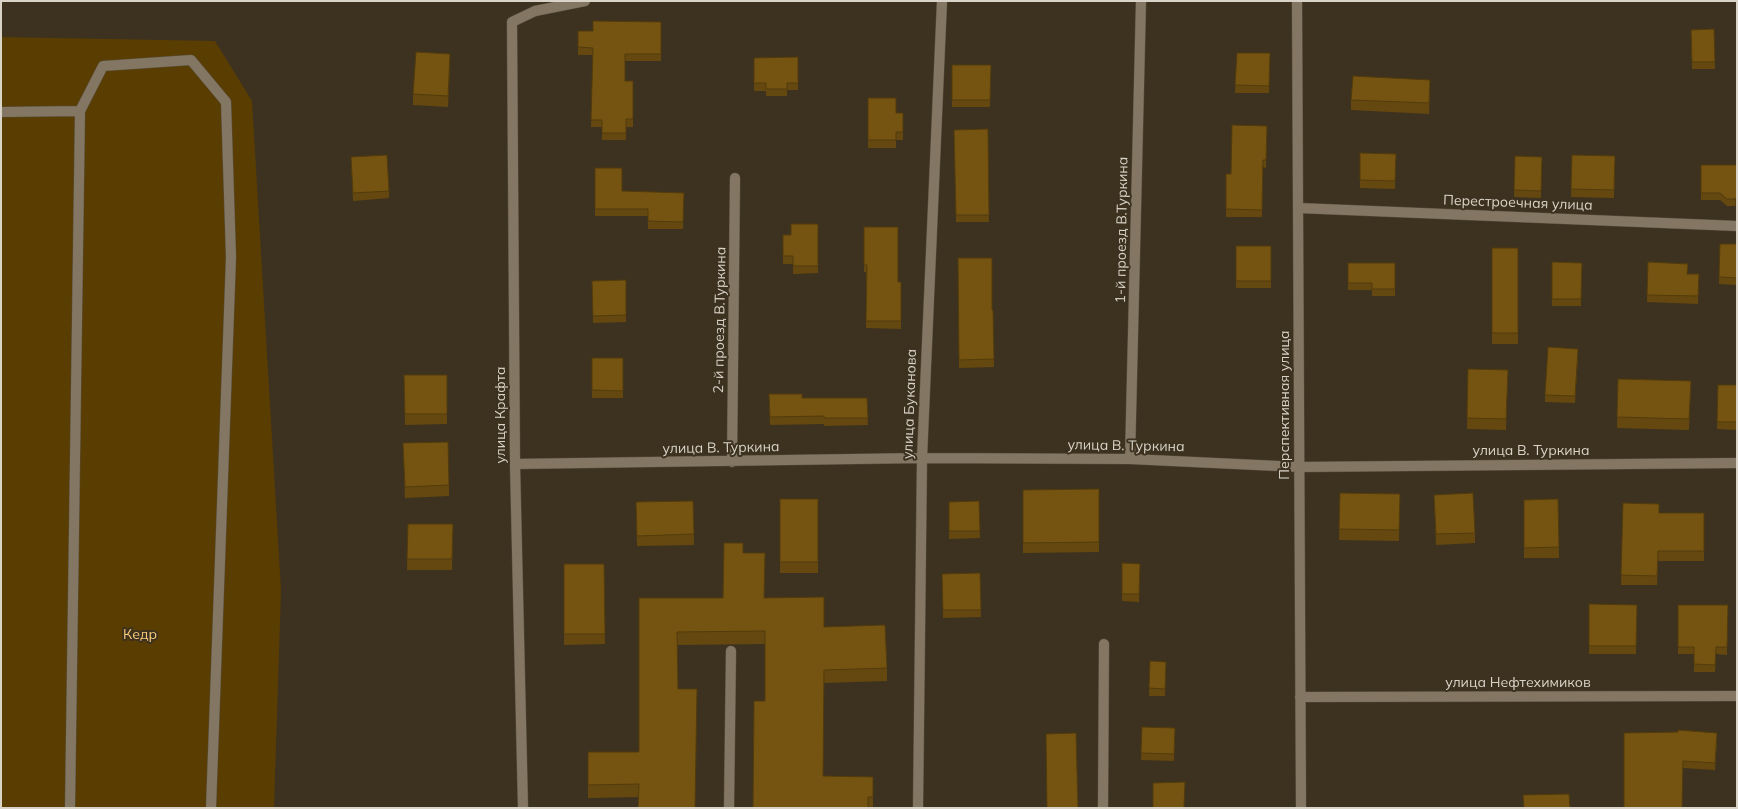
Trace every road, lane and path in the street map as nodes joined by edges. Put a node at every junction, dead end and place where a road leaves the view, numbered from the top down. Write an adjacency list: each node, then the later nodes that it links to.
1 (585, 1): 14 (street, улица Крафта)
2 (942, 1): 10 (street, улица Буканова)
3 (1141, 1): 11 (street, 1-й проезд В.Туркина)
4 (1297, 1): 8 (street, Перспективная улица)
5 (80, 111): 6 (street); 20 (street); 21 (street)
6 (1, 112)
7 (736, 178): 12 (street, 2-й проезд В.Туркина)
8 (1298, 208): 9 (street, Перестроечная улица); 15 (street, Перспективная улица)
9 (1737, 226)
10 (922, 458): 11 (street, улица В. Туркина); 12 (street, улица В. Туркина); 24 (street, улица Буканова)
11 (1130, 458): 15 (street, улица В. Туркина)
12 (732, 462): 14 (street, улица В. Туркина)
13 (1737, 463): 15 (street, улица В. Туркина)
14 (515, 464): 22 (street, улица Крафта)
15 (1299, 467): 19 (street, Перспективная улица)
16 (1104, 644): 25 (street)
17 (730, 650): 23 (street)
18 (1737, 696): 19 (street, улица Нефтехимиков)
19 (1300, 697): 26 (street, Перспективная улица)
20 (70, 808)
21 (211, 808)
22 (523, 808)
23 (729, 808)
24 (918, 808)
25 (1103, 808)
26 (1301, 808)

